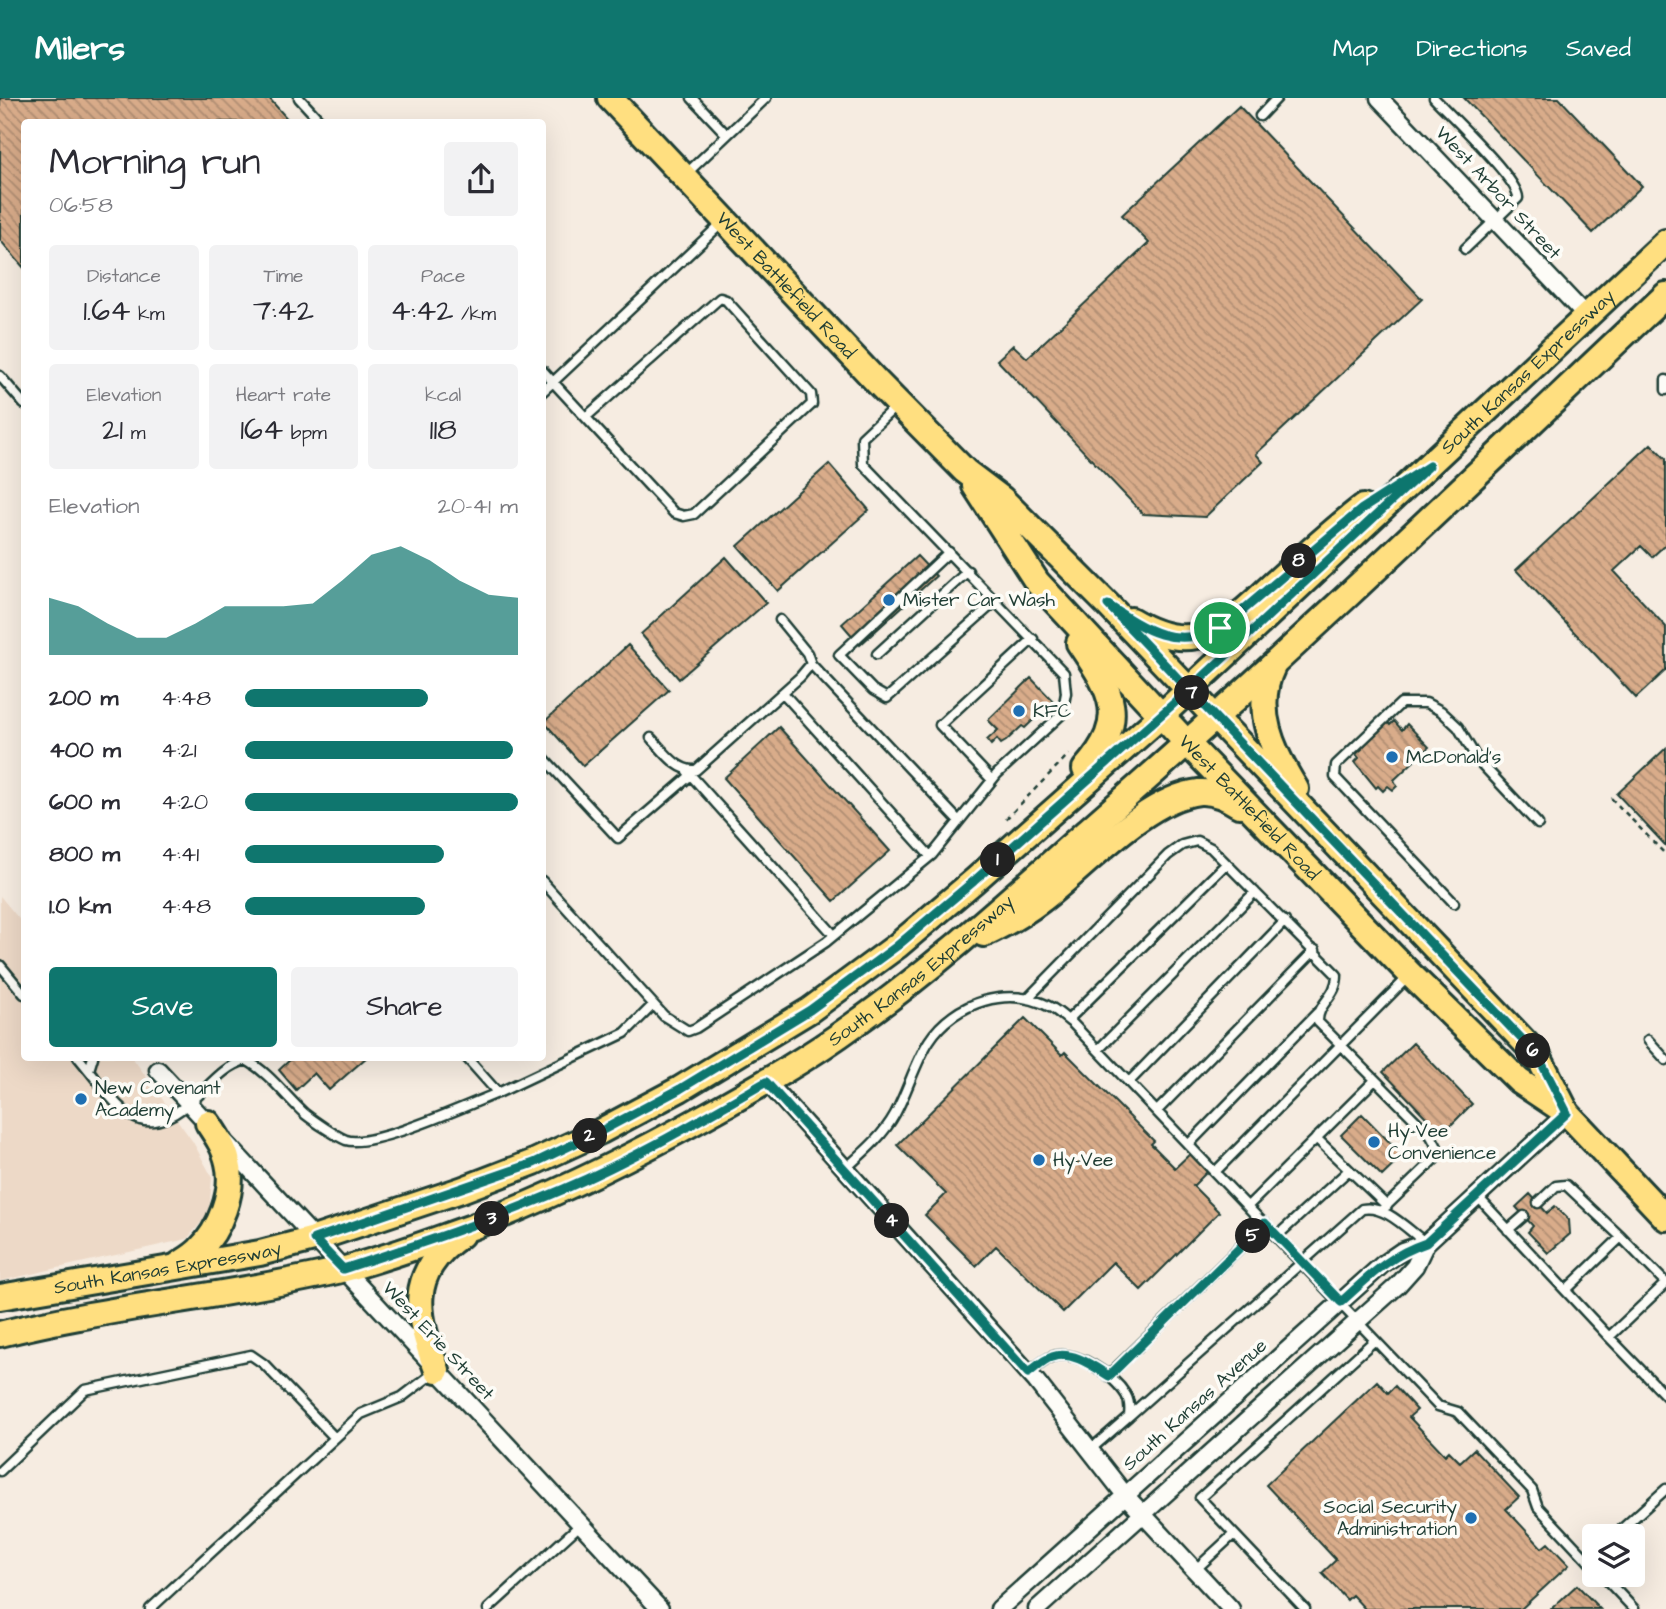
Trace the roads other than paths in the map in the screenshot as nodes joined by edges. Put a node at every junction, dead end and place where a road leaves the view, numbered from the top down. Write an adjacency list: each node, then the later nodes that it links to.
1 (299, 98): 9 (lane)
2 (610, 98): 11 (main road, West Battlefield Road)
3 (692, 98): 10 (lane)
4 (766, 98): 10 (lane)
5 (1277, 98): 8 (lane)
6 (1379, 98): 12 (street, West Arbor Street)
7 (1434, 98): 12 (lane)
8 (1260, 116)
9 (318, 119)
10 (727, 135): 11 (lane)
11 (684, 176): 13 (main road, West Battlefield Road)
12 (1494, 219): 15 (lane); 17 (street, West Arbor Street)
13 (725, 220): 21 (lane); 25 (main road, West Battlefield Road)
14 (1666, 242): 17 (main road, South Kansas Expressway)
15 (1465, 249)
16 (1666, 295): 37 (main road, South Kansas Expressway)
17 (1587, 317): 27 (main road, South Kansas Expressway)
18 (546, 374): 21 (lane)
19 (0, 376): 24 (lane)
20 (1666, 380): 23 (lane)
21 (553, 382): 22 (lane); 26 (lane)
22 (546, 388)
23 (1666, 390)
24 (21, 400)
25 (898, 404): 28 (main road, West Battlefield Road); 29 (lane)
26 (586, 417): 26 (lane)
27 (1429, 466): 33 (main road); 39 (main road, South Kansas Expressway)
28 (965, 471): 31 (main road, West Battlefield Road); 33 (main road, West Battlefield Road)
29 (949, 552): 30 (lane); 32 (lane)
30 (968, 571): 32 (lane); 36 (lane)
31 (1037, 582): 41 (main road, West Battlefield Road); 54 (main road)
32 (996, 601): 35 (lane)
33 (1108, 605): 39 (main road, West Battlefield Road)
34 (780, 620): 38 (lane)
35 (1033, 639): 47 (lane); 47 (lane)
36 (877, 654)
37 (1275, 663): 42 (main road, South Kansas Expressway); 52 (main road)
38 (811, 664): 40 (lane); 49 (lane)
39 (1189, 690): 41 (main road, South Kansas Expressway); 42 (main road, West Battlefield Road)
40 (783, 693): 46 (lane); 51 (lane)
41 (1162, 715): 44 (main road, West Battlefield Road); 54 (main road, South Kansas Expressway)
42 (1215, 718): 44 (main road, South Kansas Expressway); 52 (main road, West Battlefield Road)
43 (652, 738): 46 (lane)
44 (1187, 743): 48 (main road, West Battlefield Road); 61 (main road, South Kansas Expressway)
45 (546, 760): 46 (lane)
46 (689, 773): 59 (lane)
47 (992, 780): 49 (lane)
48 (1259, 818): 61 (main road); 63 (main road, West Battlefield Road)
49 (959, 821): 51 (lane)
50 (1538, 824): 57 (lane)
51 (930, 856): 59 (lane)
52 (1352, 862): 86 (main road, West Battlefield Road)
53 (1226, 864): 56 (lane); 65 (lane); 68 (lane)
54 (974, 881): 104 (main road, South Kansas Expressway)
55 (546, 885): 66 (lane)
56 (1255, 892): 58 (lane); 71 (lane)
57 (1454, 903)
58 (1284, 921): 60 (lane); 82 (lane)
59 (834, 935): 66 (lane)
60 (1315, 950): 67 (lane); 85 (lane)
61 (949, 951): 81 (main road, South Kansas Expressway)
62 (0, 965): 64 (lane)
63 (1410, 974): 70 (lane); 86 (main road, West Battlefield Road)
64 (21, 990)
65 (1028, 998): 68 (lane); 90 (lane)
66 (653, 1005): 83 (lane)
67 (1317, 1013): 70 (lane); 89 (lane)
68 (1068, 1020): 71 (lane)
69 (1648, 1040): 72 (lane)
70 (1341, 1045): 80 (lane); 92 (lane)
71 (1098, 1050): 82 (lane)
72 (1666, 1060)
73 (81, 1061): 78 (lane)
74 (92, 1061): 78 (lane)
75 (241, 1061): 84 (lane)
76 (249, 1061): 83 (lane)
77 (470, 1061): 83 (lane)
78 (89, 1070): 84 (lane)
79 (158, 1070): 84 (street, West Erie Street)
80 (1375, 1080): 88 (lane); 96 (lane)
81 (766, 1082): 90 (street); 100 (main road, South Kansas Expressway)
82 (1129, 1082): 85 (lane)
83 (498, 1093)
84 (190, 1104): 87 (street, West Erie Street)
85 (1157, 1111): 89 (lane)
86 (1567, 1113): 93 (street, South Kansas Avenue); 98 (main road, West Battlefield Road)
87 (208, 1123): 104 (street, West Erie Street); 107 (main road)
88 (1316, 1138): 91 (lane); 95 (lane)
89 (1189, 1144): 92 (lane)
90 (845, 1169): 118 (street)
91 (1349, 1170): 96 (lane); 102 (lane)
92 (1216, 1172): 95 (lane)
93 (1477, 1196): 101 (lane); 105 (street, South Kansas Avenue)
94 (1538, 1203): 103 (lane)
95 (1248, 1206): 99 (lane)
96 (1384, 1208): 105 (lane); 106 (lane)
97 (1524, 1216): 101 (lane)
98 (1666, 1218)
99 (1265, 1223): 102 (lane); 119 (lane)
100 (472, 1227): 108 (main road, South Kansas Expressway); 117 (main road)
101 (1508, 1230): 110 (lane)
102 (1277, 1236): 106 (lane)
103 (1621, 1237): 109 (lane); 110 (lane)
104 (314, 1239): 107 (main road, South Kansas Expressway); 108 (street, West Erie Street)
105 (1426, 1243): 112 (street, South Kansas Avenue); 113 (street, South Kansas Avenue)
106 (1303, 1263): 112 (lane); 121 (lane)
107 (174, 1269): 111 (main road, South Kansas Expressway)
108 (343, 1269): 114 (main road, South Kansas Expressway); 117 (street, West Erie Street)
109 (1666, 1283): 115 (lane)
110 (1566, 1290): 115 (lane)
111 (0, 1297)
112 (1341, 1302): 113 (lane); 126 (street, South Kansas Avenue)
113 (1357, 1321): 116 (lane); 127 (street, South Kansas Avenue)
114 (0, 1334)
115 (1609, 1336): 120 (lane)
116 (1375, 1340): 130 (lane); 131 (lane)
117 (437, 1370): 122 (lane); 128 (street, West Erie Street)
118 (1028, 1373): 119 (lane); 123 (street)
119 (1109, 1376): 121 (lane)
120 (1666, 1396)
121 (1129, 1416): 123 (lane)
122 (335, 1438): 124 (lane); 134 (lane)
123 (1089, 1451): 126 (street)
124 (0, 1471)
125 (1666, 1489): 129 (lane)
126 (1125, 1496): 127 (street); 137 (street, South Kansas Avenue)
127 (1143, 1514): 132 (street); 138 (street, South Kansas Avenue)
128 (581, 1524): 135 (lane); 136 (street, West Erie Street)
129 (1627, 1524)
130 (1234, 1534): 132 (lane); 140 (lane)
131 (1582, 1550)
132 (1195, 1570): 139 (street)
133 (1613, 1587): 141 (lane)
134 (150, 1609)
135 (488, 1609)
136 (660, 1609)
137 (999, 1609)
138 (1037, 1609)
139 (1231, 1609)
140 (1305, 1609)
141 (1634, 1609)

